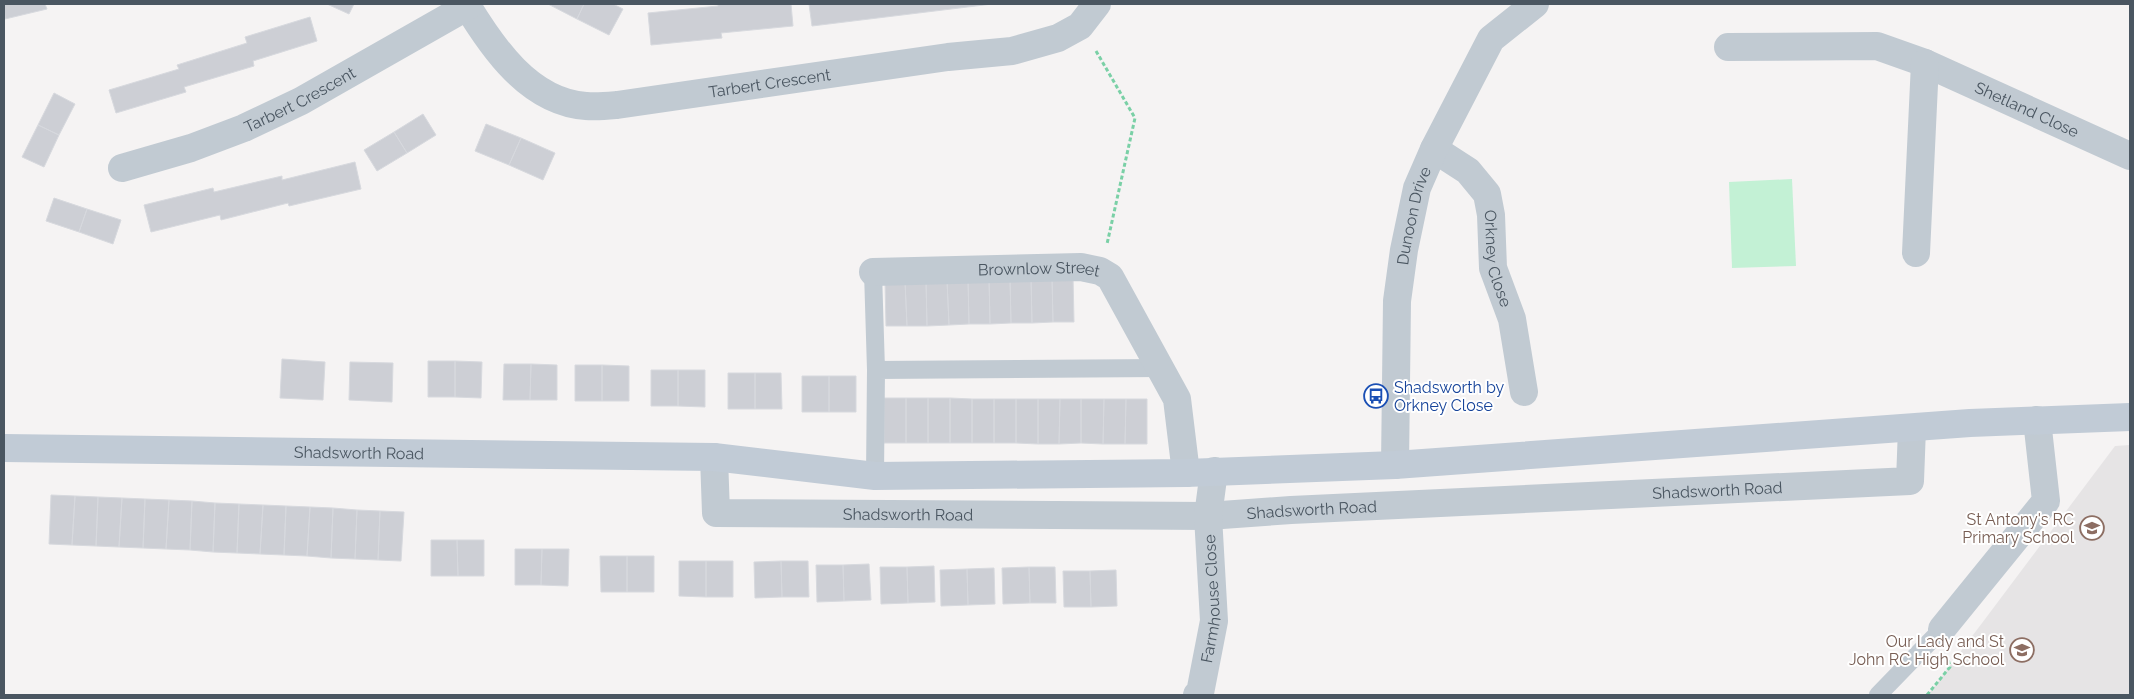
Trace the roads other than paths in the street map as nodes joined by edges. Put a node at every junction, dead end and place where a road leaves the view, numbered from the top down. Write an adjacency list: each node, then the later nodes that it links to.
1 (1097, 4): 3 (street, Tarbert Crescent)
2 (1535, 4): 6 (street, Dunoon Drive)
3 (467, 5): 8 (street, Tarbert Crescent)
4 (1728, 47): 5 (street, Shetland Close)
5 (1925, 63): 7 (street, Shetland Close); 9 (street)
6 (1434, 149): 13 (street, Orkney Close); 19 (street, Dunoon Drive)
7 (2130, 156)
8 (122, 168)
9 (1916, 253)
10 (873, 272): 11 (street, Brownlow Street); 12 (lane)
11 (1161, 368): 12 (lane); 21 (street, Brownlow Street)
12 (876, 370): 22 (lane)
13 (1524, 392)
14 (2130, 417): 15 (main road, Shadsworth Road)
15 (2037, 420): 16 (main road, Shadsworth Road); 24 (street)
16 (1912, 428): 19 (main road, Shadsworth Road); 23 (street, Shadsworth Road)
17 (4, 448): 18 (main road, Shadsworth Road)
18 (714, 457): 22 (main road, Shadsworth Road); 23 (street, Shadsworth Road)
19 (1395, 465): 20 (main road, Shadsworth Road)
20 (1214, 471): 21 (main road, Shadsworth Road); 23 (street, Farmhouse Close)
21 (1186, 473): 22 (main road, Shadsworth Road)
22 (875, 476)
23 (1208, 516): 25 (street, Farmhouse Close)
24 (1942, 629): 26 (lane)
25 (1197, 695)
26 (1878, 695)

